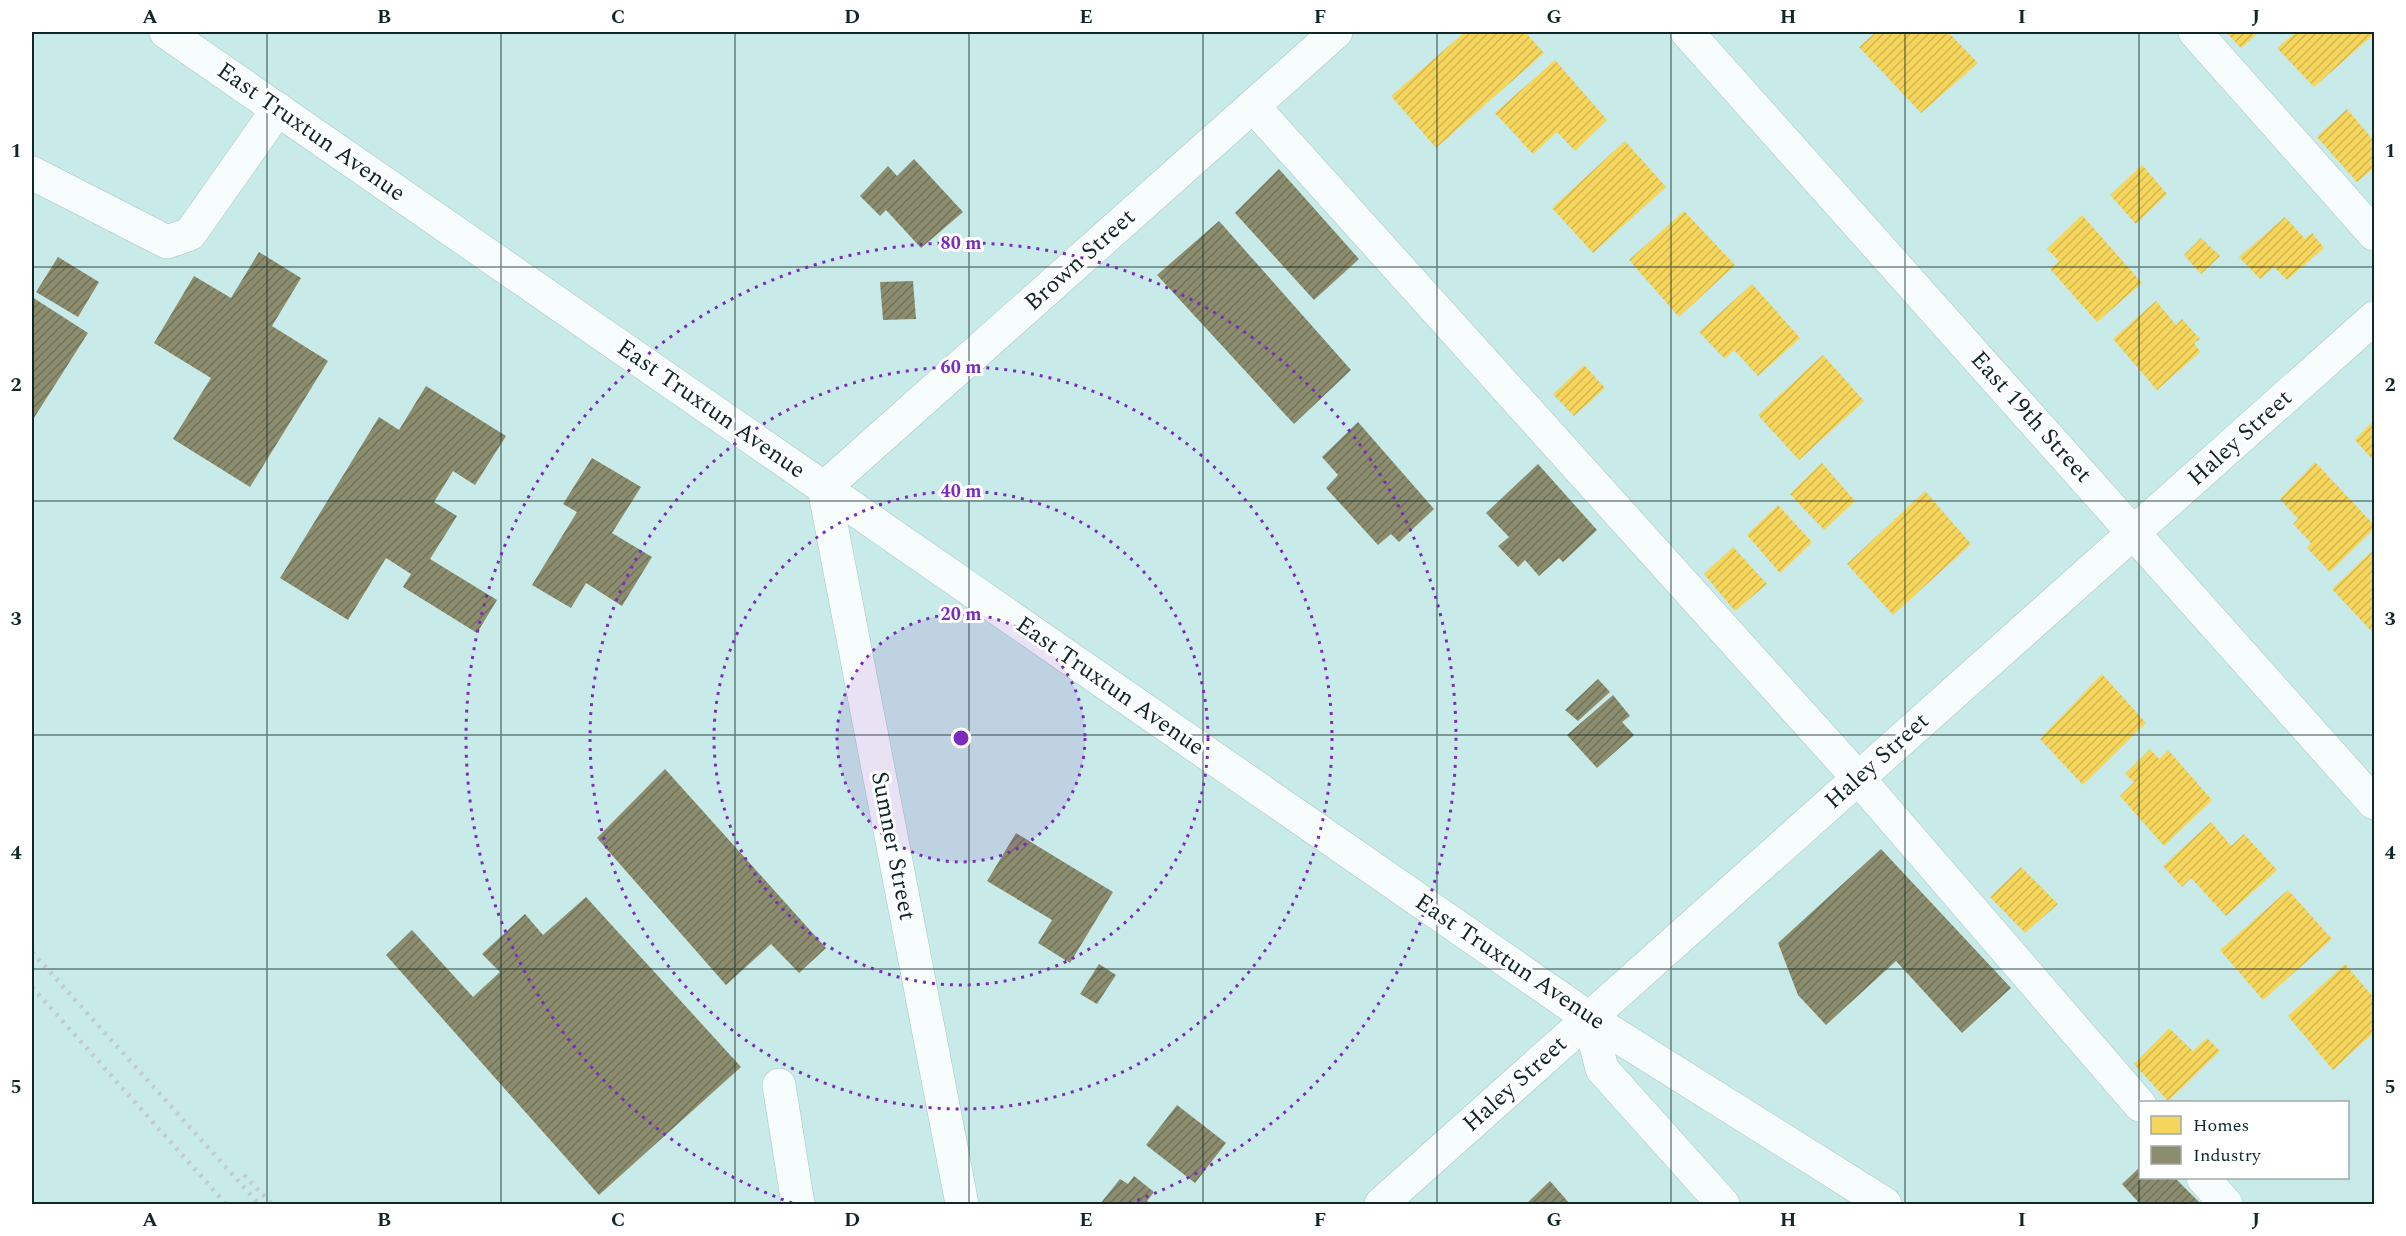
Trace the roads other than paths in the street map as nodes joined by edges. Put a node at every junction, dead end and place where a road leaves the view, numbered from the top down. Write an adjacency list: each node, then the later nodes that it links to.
1 (166, 32): 6 (street, East Truxtun Avenue)
2 (1336, 32): 5 (street, Brown Street)
3 (1687, 32): 11 (street, East 19th Street)
4 (2195, 32): 8 (street)
5 (1253, 106): 10 (street, Brown Street); 12 (street)
6 (278, 109): 7 (street); 10 (street, East Truxtun Avenue)
7 (32, 173)
8 (2374, 234)
9 (2374, 318): 11 (street, Haley Street)
10 (824, 488): 14 (street, East Truxtun Avenue); 19 (street, Sumner Street)
11 (2134, 532): 12 (street, Haley Street); 13 (street, East 19th Street)
12 (1858, 778): 14 (street, Haley Street); 16 (street)
13 (2374, 803)
14 (1589, 1018): 20 (street, Haley Street); 21 (street); 22 (street, East Truxtun Avenue)
15 (779, 1085): 18 (street)
16 (2139, 1104)
17 (2204, 1179): 23 (street)
18 (798, 1204)
19 (962, 1204)
20 (1381, 1204)
21 (1723, 1204)
22 (1885, 1204)
23 (2226, 1204)

